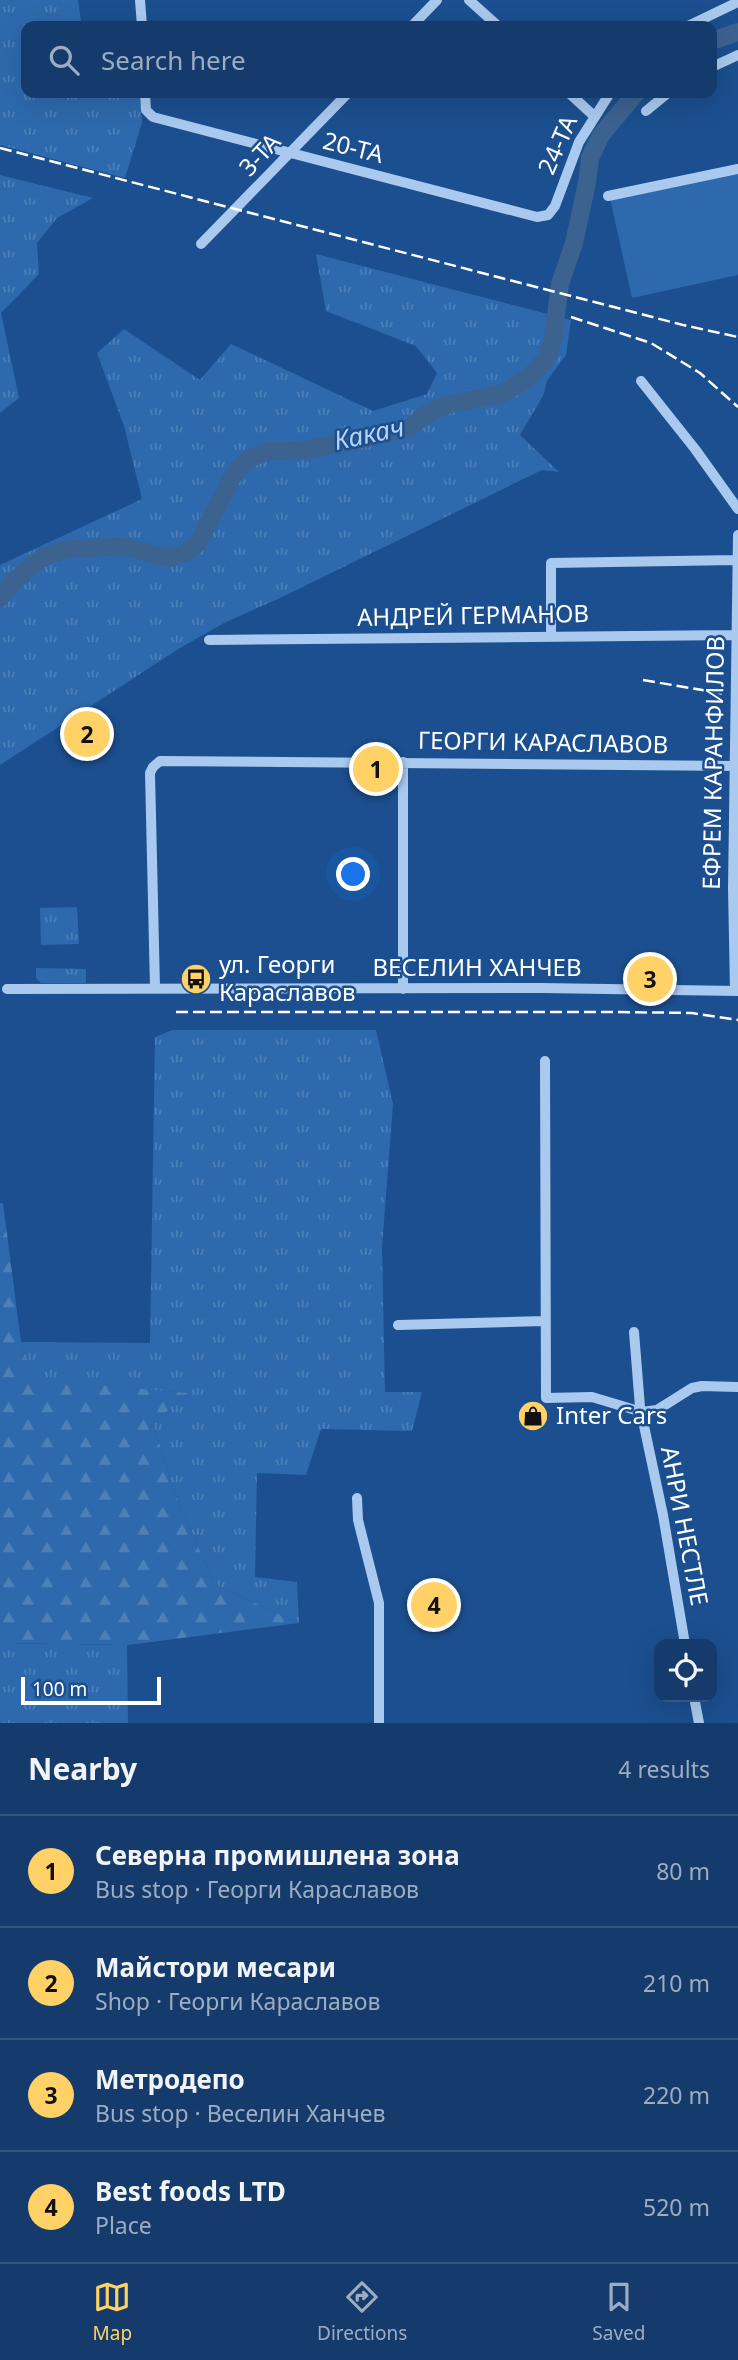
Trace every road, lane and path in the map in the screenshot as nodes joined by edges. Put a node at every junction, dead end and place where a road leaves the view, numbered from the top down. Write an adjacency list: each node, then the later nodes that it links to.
1 (140, 0): 5 (street)
2 (437, 0): 6 (street)
3 (469, 0): 7 (street)
4 (738, 2): 8 (street)
5 (142, 21)
6 (417, 21)
7 (492, 21)
8 (698, 21)
9 (738, 55): 10 (street)
10 (717, 65)
11 (146, 98): 18 (street, 20-ТА)
12 (343, 98): 18 (street, 3-ТА)
13 (574, 98): 17 (street)
14 (607, 98): 17 (street, 24-ТА)
15 (662, 98): 16 (street)
16 (646, 111)
17 (594, 116): 21 (street, 24-ТА)
18 (289, 154): 21 (street, 20-ТА); 22 (street, 3-ТА)
19 (738, 169): 20 (street)
20 (608, 196)
21 (548, 215)
22 (201, 244)
23 (640, 381): 24 (street)
24 (738, 509)
25 (738, 535): 26 (street, ЕФРЕМ КАРАНФИЛОВ)
26 (736, 561): 27 (street, ЕФРЕМ КАРАНФИЛОВ); 28 (street)
27 (736, 635): 28 (street, АНДРЕЙ ГЕРМАНОВ); 30 (street, ЕФРЕМ КАРАНФИЛОВ)
28 (551, 636): 29 (street, АНДРЕЙ ГЕРМАНОВ)
29 (209, 640)
30 (737, 678): 32 (street, ЕФРЕМ КАРАНФИЛОВ)
31 (403, 762): 32 (street, ГЕОРГИ КАРАСЛАВОВ); 33 (street, ГЕОРГИ КАРАСЛАВОВ); 35 (street)
32 (737, 766): 36 (street, ЕФРЕМ КАРАНФИЛОВ)
33 (155, 988): 34 (street, ВЕСЕЛИН ХАНЧЕВ); 35 (street, ВЕСЕЛИН ХАНЧЕВ)
34 (7, 989)
35 (403, 989): 36 (street, ВЕСЕЛИН ХАНЧЕВ)
36 (736, 991)
37 (545, 1060): 38 (street)
38 (545, 1321): 39 (street); 42 (street)
39 (398, 1325)
40 (634, 1332): 42 (street, АНРИ НЕСТЛЕ)
41 (738, 1387): 42 (street)
42 (642, 1412): 44 (street, АНРИ НЕСТЛЕ)
43 (357, 1498): 46 (street)
44 (684, 1639)
45 (695, 1702): 47 (street)
46 (379, 1723)
47 (699, 1723)

